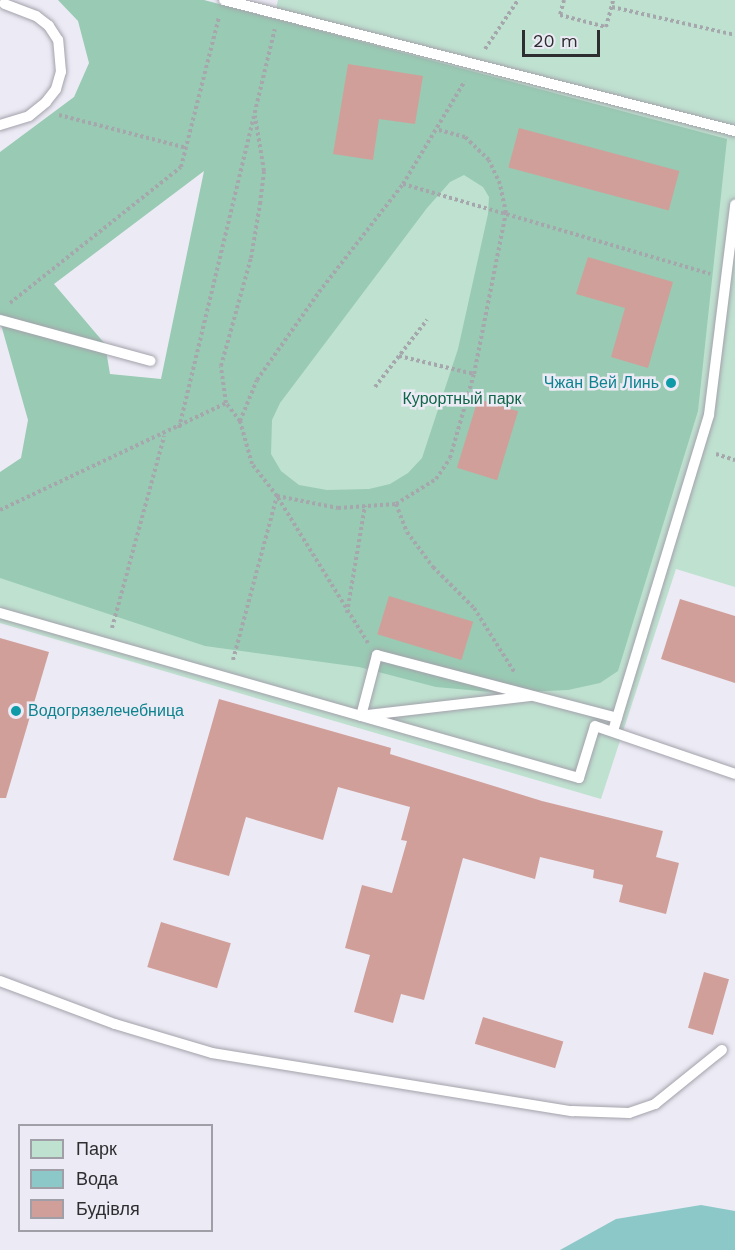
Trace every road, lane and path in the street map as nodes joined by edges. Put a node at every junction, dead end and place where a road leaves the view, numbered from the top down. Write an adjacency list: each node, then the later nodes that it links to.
1 (224, 0): 8 (lane)
2 (518, 0): 10 (path)
3 (564, 0): 6 (path)
4 (613, 0): 6 (path)
5 (2, 4): 13 (lane, bridge)
6 (612, 7): 9 (path)
7 (220, 11): 16 (path)
8 (279, 15): 10 (lane); 12 (path)
9 (735, 35)
10 (475, 64): 14 (path); 15 (lane)
11 (55, 114): 16 (path)
12 (255, 115): 28 (path); 30 (path)
13 (0, 125)
14 (436, 129): 17 (path); 19 (path)
15 (735, 131)
16 (187, 148): 21 (path)
17 (403, 184): 19 (path); 29 (path)
18 (735, 205): 20 (lane)
19 (507, 213): 20 (path); 26 (path)
20 (727, 279): 43 (lane)
21 (0, 311)
22 (0, 320): 25 (lane)
23 (427, 320): 24 (path)
24 (399, 356): 26 (path); 27 (path)
25 (151, 361)
26 (474, 374): 33 (path)
27 (375, 387)
28 (226, 403): 29 (path); 30 (path)
29 (240, 421): 32 (path)
30 (179, 428): 31 (path)
31 (165, 435): 35 (path); 38 (path)
32 (277, 496): 34 (path); 37 (path); 40 (path)
33 (396, 504): 34 (path); 41 (path)
34 (365, 506): 37 (path)
35 (0, 510)
36 (0, 613): 38 (lane)
37 (347, 614): 39 (path)
38 (107, 645): 40 (lane)
39 (377, 655): 41 (lane); 42 (lane)
40 (228, 678): 42 (lane)
41 (530, 696): 42 (lane); 43 (lane)
42 (361, 716): 44 (lane)
43 (617, 718): 44 (lane)
44 (613, 731): 45 (lane)
45 (735, 774)
46 (0, 981): 47 (lane)
47 (722, 1050)

